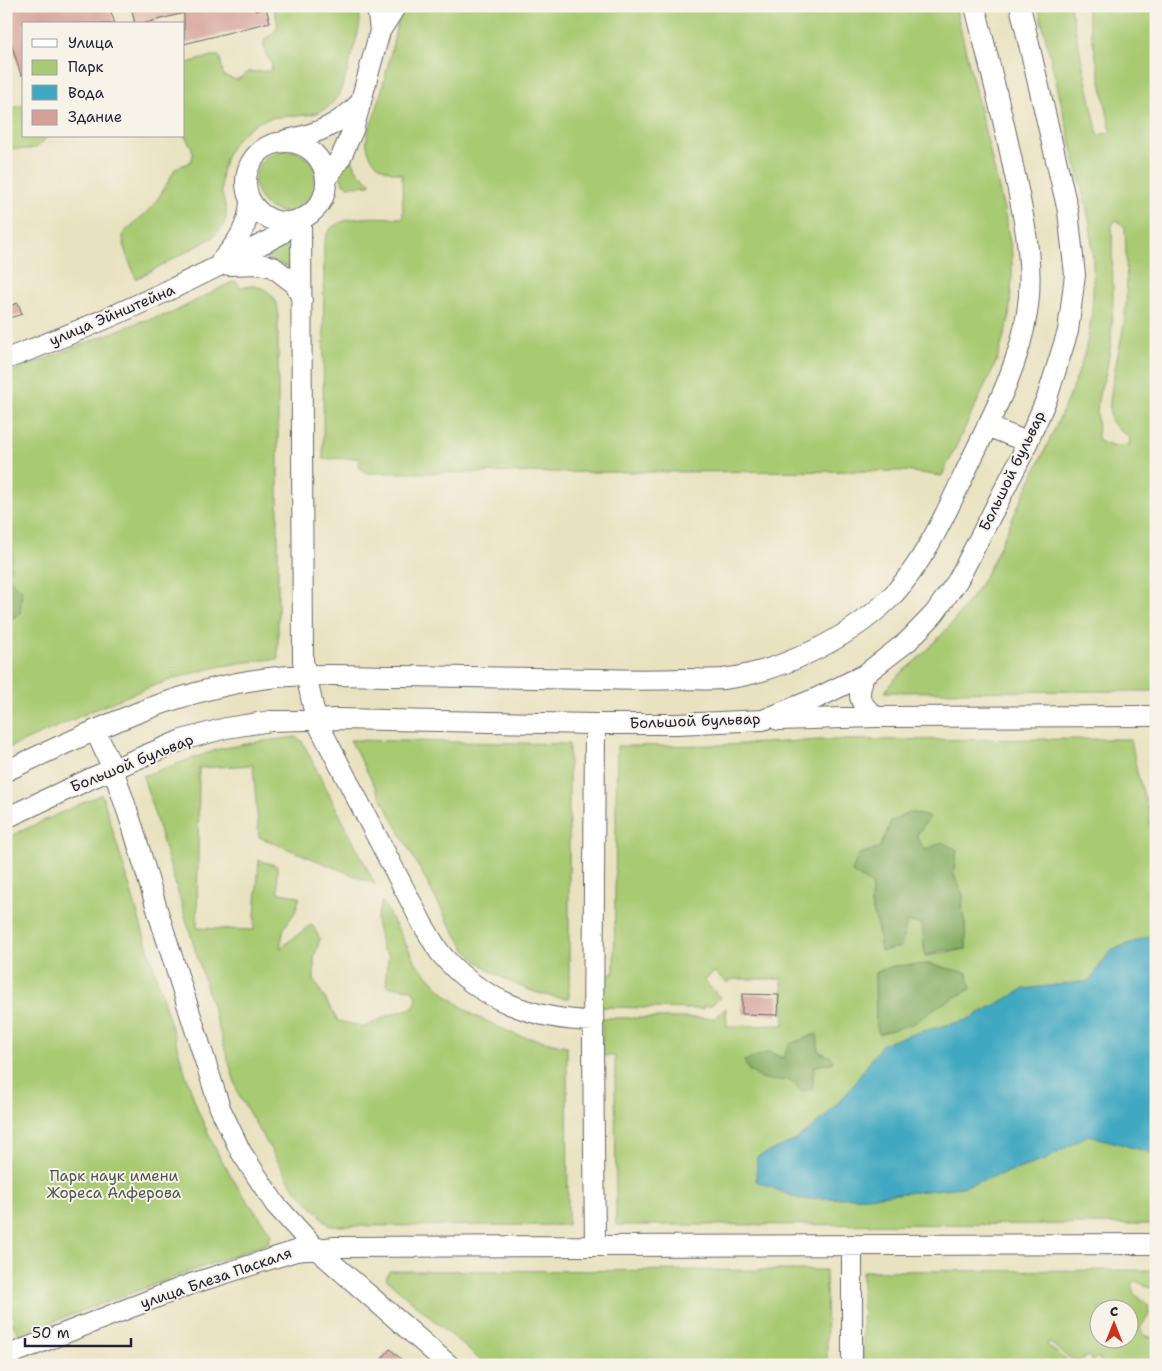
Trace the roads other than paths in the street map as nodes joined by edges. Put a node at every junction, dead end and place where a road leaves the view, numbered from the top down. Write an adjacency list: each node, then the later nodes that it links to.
1 (377, 6): 5 (street)
2 (396, 6): 5 (street)
3 (975, 6): 14 (street)
4 (1020, 6): 15 (street, Большой бульвар)
5 (380, 32): 6 (street)
6 (362, 100): 7 (street); 8 (street)
7 (283, 141): 8 (street); 9 (street)
8 (326, 179): 10 (street)
9 (250, 201): 10 (street); 11 (street)
10 (297, 220): 11 (street, улица Эйнштейна); 12 (street)
11 (216, 266): 12 (street); 13 (street, улица Эйнштейна)
12 (302, 299): 16 (street)
13 (6, 359)
14 (987, 426): 15 (street); 16 (street)
15 (1027, 442): 17 (street, Большой бульвар)
16 (306, 675): 20 (street); 23 (street)
17 (864, 675): 19 (street); 21 (street, Большой бульвар)
18 (1156, 716): 19 (street)
19 (876, 717): 21 (street)
20 (316, 720): 22 (street, Большой бульвар); 24 (street, Большой бульвар); 27 (street)
21 (763, 720): 22 (street, Большой бульвар)
22 (595, 724): 27 (street)
23 (95, 730): 24 (street); 25 (street)
24 (113, 769): 26 (street, Большой бульвар); 31 (street)
25 (6, 770)
26 (6, 818)
27 (594, 1021): 30 (street)
28 (1156, 1244): 29 (street, улица Блеза Паскаля)
29 (852, 1245): 30 (street, улица Блеза Паскаля); 34 (street)
30 (595, 1246): 31 (street, улица Блеза Паскаля)
31 (315, 1248): 32 (street, улица Блеза Паскаля); 33 (street)
32 (6, 1356)
33 (449, 1365)
34 (852, 1365)

